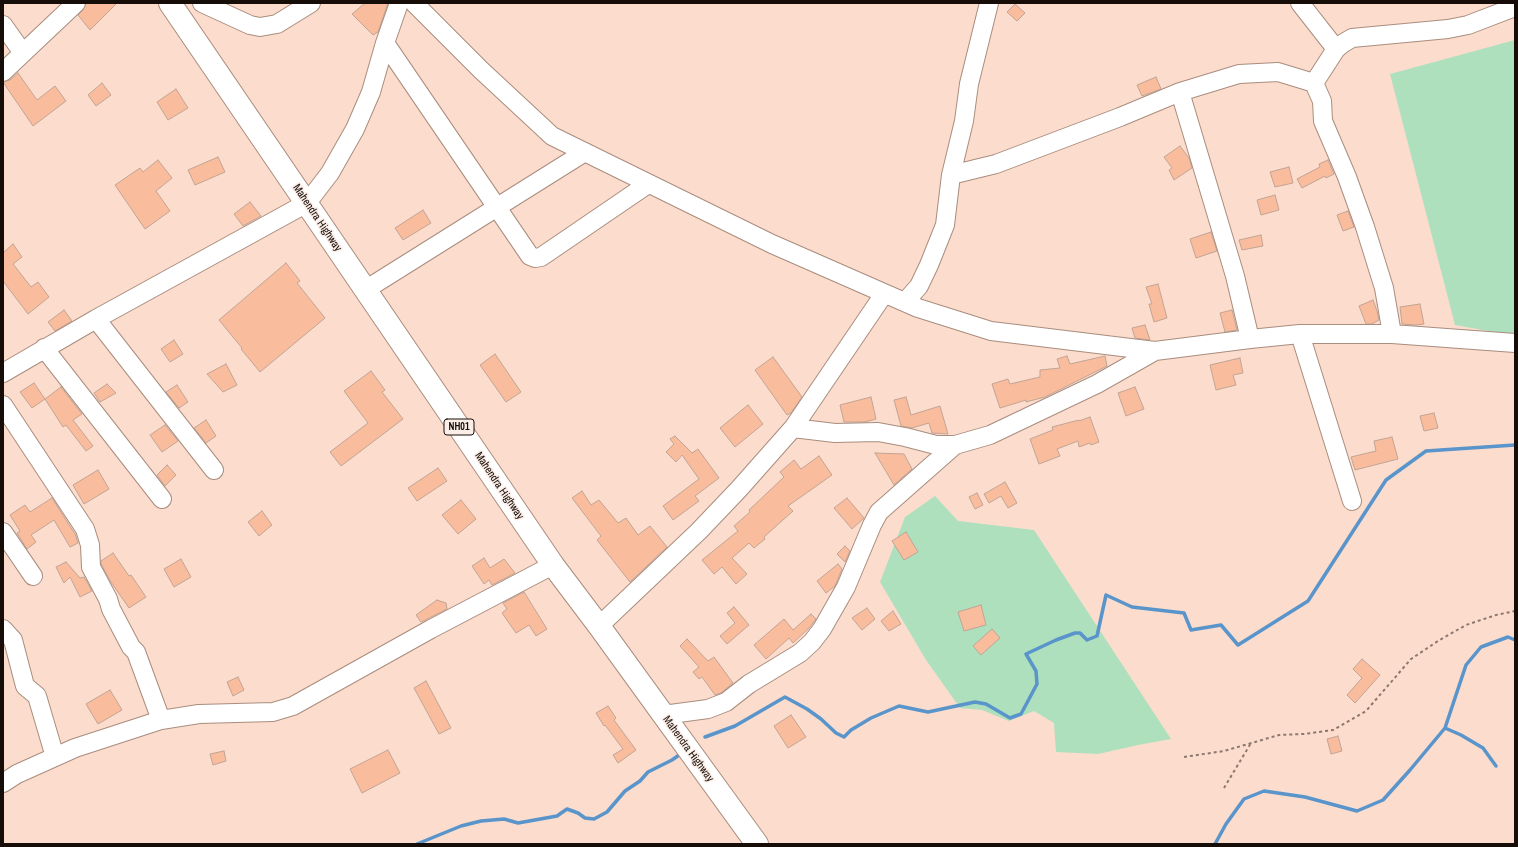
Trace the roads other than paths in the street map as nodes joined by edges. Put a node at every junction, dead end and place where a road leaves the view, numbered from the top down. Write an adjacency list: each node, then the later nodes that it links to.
1 (76, 3): 13 (street)
2 (170, 3): 20 (highway, Mahendra Highway / NH01)
3 (202, 3): 4 (street)
4 (311, 3)
5 (399, 3): 11 (street)
6 (414, 3): 17 (street)
7 (989, 3): 18 (street)
8 (1300, 3): 12 (street)
9 (1515, 7): 12 (street)
10 (3, 25): 13 (street)
11 (385, 43): 20 (street); 21 (street)
12 (1336, 50): 15 (street)
13 (23, 54): 14 (street)
14 (3, 72)
15 (1314, 83): 16 (street); 27 (street)
16 (1180, 92): 18 (street); 28 (street)
17 (585, 152): 19 (street); 21 (street)
18 (951, 175): 24 (street)
19 (648, 184): 21 (street); 23 (street)
20 (307, 203): 22 (highway, Mahendra Highway / NH01); 25 (street)
21 (498, 208): 22 (street)
22 (365, 290): 40 (highway, Mahendra Highway / NH01)
23 (884, 294): 24 (street); 34 (street)
24 (905, 302): 31 (street)
25 (96, 318): 30 (street); 36 (street)
26 (1300, 334): 27 (street); 28 (street); 38 (street)
27 (1392, 334): 29 (street)
28 (1250, 339): 31 (street)
29 (1515, 343)
30 (44, 348): 32 (street); 37 (street)
31 (1155, 351): 35 (street)
32 (3, 373)
33 (3, 405): 45 (street)
34 (793, 428): 35 (street); 42 (street)
35 (955, 445): 44 (street)
36 (214, 470)
37 (162, 499)
38 (1352, 501)
39 (3, 532): 41 (street)
40 (553, 565): 42 (highway, Mahendra Highway / NH01); 45 (street)
41 (33, 576)
42 (599, 626): 44 (highway, Mahendra Highway / NH01)
43 (3, 628): 46 (street)
44 (663, 715): 48 (highway, Mahendra Highway / NH01)
45 (161, 720): 46 (street)
46 (55, 757): 47 (street)
47 (3, 783)
48 (757, 844)

